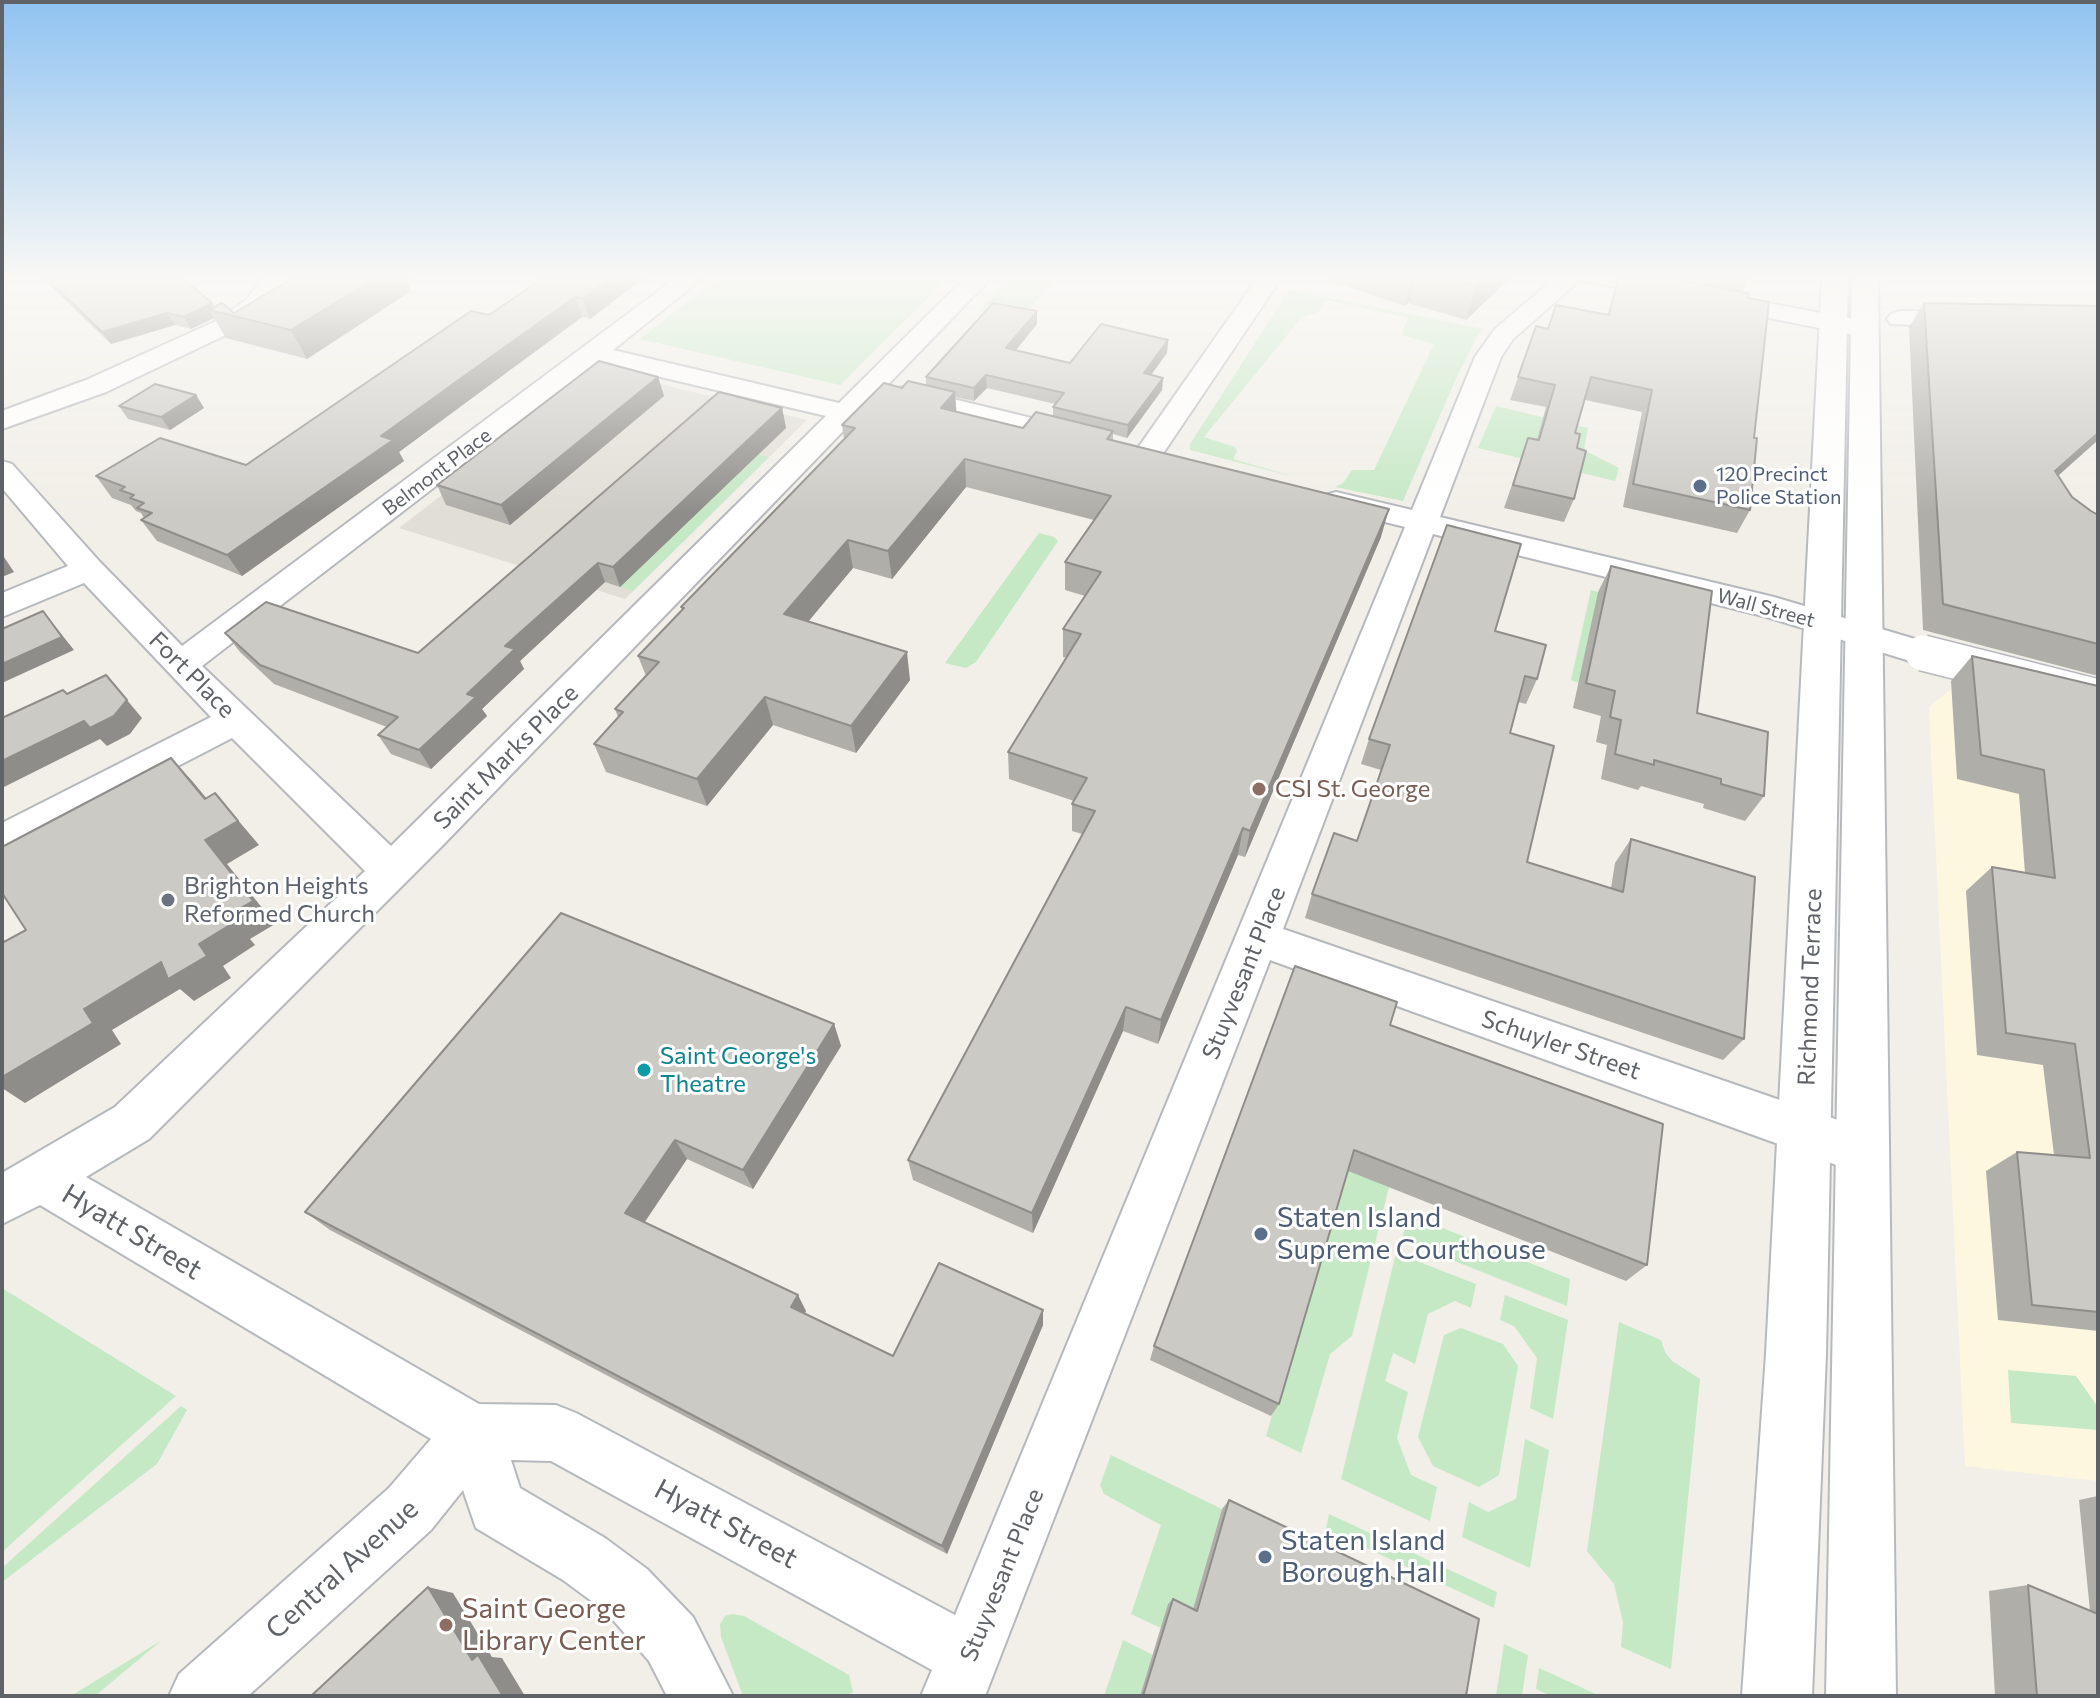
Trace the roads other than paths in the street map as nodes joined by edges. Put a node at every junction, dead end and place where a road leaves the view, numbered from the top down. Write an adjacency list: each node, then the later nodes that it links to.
1 (160, 356): 10 (street)
2 (590, 356): 17 (street, Belmont Place)
3 (608, 356): 9 (street)
4 (904, 356): 8 (street, Saint Marks Place)
5 (1210, 356): 8 (street)
6 (1489, 356): 13 (street, Stuyvesant Place)
7 (1849, 356): 16 (main road, Richmond Terrace)
8 (873, 388): 9 (street, Saint Marks Place)
9 (848, 413): 21 (street, Saint Marks Place)
10 (2, 421)
11 (2, 470): 14 (street, Fort Place)
12 (1306, 494): 13 (street, Wall Street)
13 (1423, 522): 16 (street, Wall Street); 22 (street, Stuyvesant Place)
14 (89, 569): 15 (street); 17 (street, Fort Place)
15 (2, 606)
16 (1844, 630): 18 (street, Wall Street, bridge); 23 (main road, Richmond Terrace); 24 (main road, Richmond Terrace)
17 (180, 665): 19 (street, Fort Place)
18 (2098, 697)
19 (236, 720): 20 (street); 21 (street, Fort Place)
20 (2, 841)
21 (391, 871): 25 (street, Saint Marks Place)
22 (1258, 938): 23 (street, Schuyler Street); 27 (street, Stuyvesant Place)
23 (1805, 1130): 24 (street, Schuyler Street); 30 (main road, Richmond Terrace)
24 (1864, 1152): 31 (main road, Richmond Terrace)
25 (21, 1189): 26 (street, Hyatt Street)
26 (473, 1432): 27 (street, Hyatt Street); 28 (street, Central Avenue); 29 (street)
27 (961, 1676)
28 (201, 1696)
29 (701, 1696)
30 (1777, 1696)
31 (1861, 1696)

